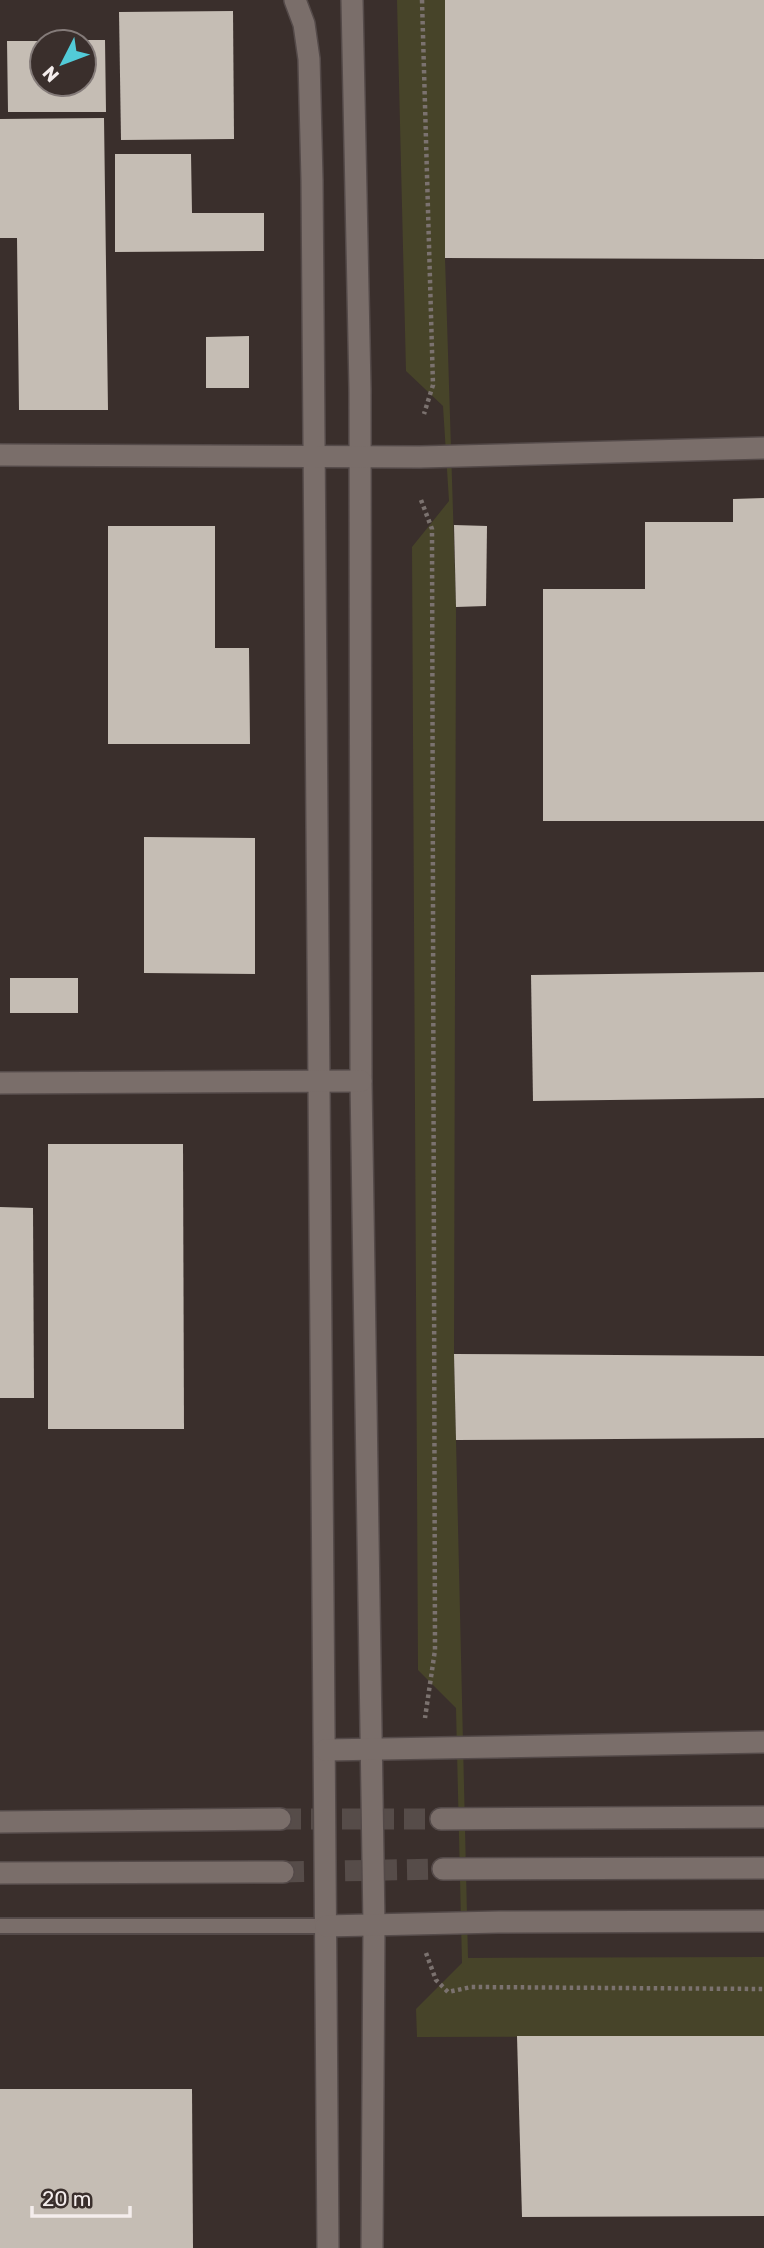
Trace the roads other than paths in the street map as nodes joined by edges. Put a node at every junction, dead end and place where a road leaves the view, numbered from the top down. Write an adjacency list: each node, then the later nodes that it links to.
1 (295, 0): 5 (street)
2 (352, 0): 6 (street)
3 (764, 448): 6 (street)
4 (0, 455): 5 (street)
5 (314, 456): 6 (street); 7 (street)
6 (359, 456): 8 (street)
7 (319, 1081): 8 (street); 9 (street); 11 (street)
8 (361, 1081): 12 (street)
9 (0, 1083)
10 (764, 1742): 12 (street)
11 (325, 1750): 12 (street); 24 (street)
12 (371, 1750): 22 (street)
13 (764, 1817): 15 (street)
14 (280, 1819): 16 (street)
15 (441, 1819)
16 (0, 1822)
17 (764, 1868): 18 (street)
18 (443, 1869)
19 (283, 1872): 20 (street)
20 (0, 1873)
21 (764, 1921): 22 (street)
22 (374, 1925): 24 (street); 26 (street)
23 (0, 1926): 24 (lane)
24 (326, 1926): 25 (street)
25 (328, 2248)
26 (372, 2248)

